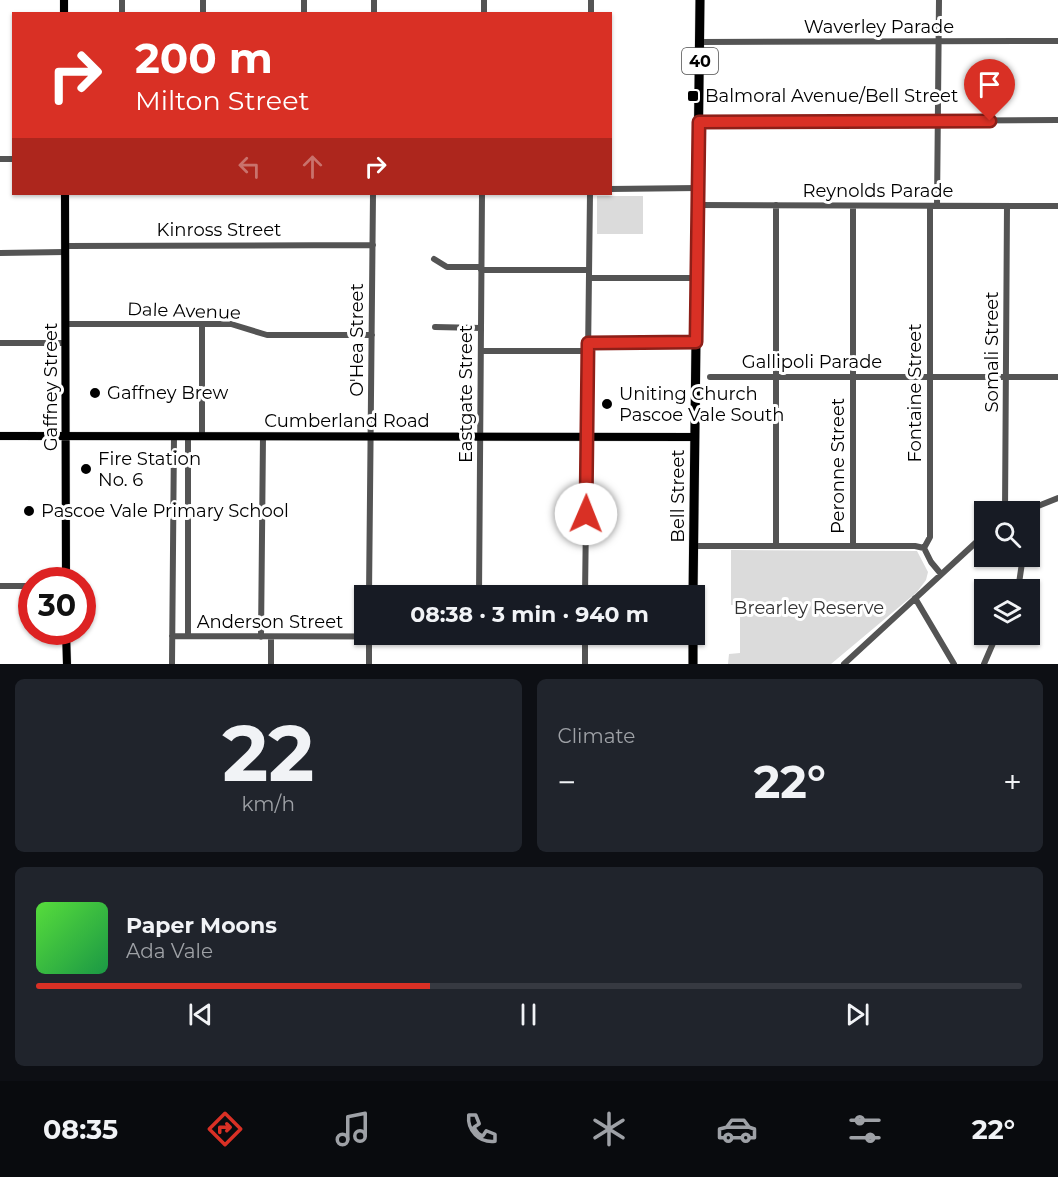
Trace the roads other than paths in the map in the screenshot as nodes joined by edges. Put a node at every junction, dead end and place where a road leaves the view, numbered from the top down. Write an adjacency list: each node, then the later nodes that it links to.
1 (700, 0): 5 (highway, Bell Street / 40)
2 (939, 0): 3 (street, Fontaine Street)
3 (939, 41): 4 (street, Waverley Parade); 5 (street, Waverley Parade); 7 (street, Fontaine Street)
4 (1058, 41)
5 (700, 42): 8 (highway, Bell Street / 40)
6 (1058, 120): 7 (street)
7 (938, 121): 8 (street); 18 (street, Fontaine Street)
8 (699, 122): 9 (highway, Bell Street / 40)
9 (698, 188): 10 (street); 15 (highway, Bell Street / 40)
10 (612, 189)
11 (64, 195): 22 (main road, Gaffney Street)
12 (373, 195): 21 (street, O'Hea Street)
13 (482, 195): 25 (street, Eastgate Street)
14 (590, 195): 26 (street)
15 (698, 205): 16 (street, Reynolds Parade); 28 (highway, Bell Street / 40)
16 (776, 205): 17 (street, Reynolds Parade); 41 (street)
17 (853, 206): 18 (street, Reynolds Parade); 42 (street, Peronne Street)
18 (934, 206): 19 (street, Reynolds Parade); 43 (street, Fontaine Street)
19 (1007, 206): 20 (street, Reynolds Parade); 44 (street, Somali Street)
20 (1058, 206)
21 (373, 245): 22 (street, Kinross Street); 33 (street, O'Hea Street)
22 (65, 249): 23 (street, Kinross Street); 29 (main road, Gaffney Street)
23 (0, 252)
24 (434, 259): 25 (street)
25 (481, 269): 26 (street); 32 (street, Eastgate Street)
26 (589, 270): 27 (street)
27 (589, 278): 28 (street); 37 (street)
28 (698, 278): 34 (highway, Bell Street / 40)
29 (65, 324): 30 (street, Dale Avenue); 36 (main road, Gaffney Street)
30 (202, 324): 33 (street, Dale Avenue); 50 (street)
31 (435, 327): 32 (street)
32 (481, 328): 38 (street, Eastgate Street)
33 (372, 335): 52 (street, O'Hea Street)
34 (696, 342): 37 (street); 55 (highway, Bell Street / 40)
35 (0, 343): 36 (street)
36 (65, 343): 47 (main road, Gaffney Street)
37 (588, 343): 39 (street)
38 (481, 351): 39 (street); 53 (street, Eastgate Street)
39 (588, 351): 54 (street)
40 (710, 377): 41 (street, Gallipoli Parade)
41 (776, 377): 42 (street, Gallipoli Parade); 61 (street)
42 (853, 377): 43 (street, Gallipoli Parade); 62 (street, Peronne Street)
43 (930, 377): 44 (street, Gallipoli Parade); 63 (street, Fontaine Street)
44 (1006, 377): 45 (street, Gallipoli Parade); 56 (street, Somali Street)
45 (1058, 377)
46 (0, 436): 47 (main road, Cumberland Road)
47 (66, 436): 48 (main road, Cumberland Road); 64 (main road, Gaffney Street)
48 (174, 436): 49 (main road, Cumberland Road); 73 (street)
49 (188, 436): 50 (main road, Cumberland Road); 74 (street)
50 (202, 436): 51 (main road, Cumberland Road)
51 (263, 436): 52 (main road, Cumberland Road); 76 (street)
52 (371, 436): 53 (main road, Cumberland Road); 66 (street, O'Hea Street)
53 (481, 436): 54 (main road, Cumberland Road); 67 (street, Eastgate Street)
54 (587, 436): 55 (main road, Cumberland Road); 68 (street)
55 (695, 437): 60 (highway, Bell Street / 40)
56 (1006, 499)
57 (1057, 500): 58 (street)
58 (1040, 505)
59 (974, 544): 65 (street)
60 (694, 546): 61 (street); 69 (highway, Bell Street / 40)
61 (776, 546): 62 (street)
62 (853, 546): 63 (street)
63 (924, 548): 65 (street)
64 (66, 567)
65 (941, 573): 72 (street)
66 (369, 585)
67 (479, 585)
68 (585, 585)
69 (693, 585)
70 (0, 586): 71 (street)
71 (18, 586)
72 (915, 598): 89 (street); 90 (street)
73 (172, 636): 74 (street, Anderson Street); 84 (street)
74 (188, 636): 76 (street, Anderson Street)
75 (354, 636): 77 (street, Anderson Street)
76 (261, 637): 77 (street, Anderson Street)
77 (271, 637): 85 (street)
78 (66, 645): 83 (main road)
79 (369, 645): 86 (street)
80 (585, 645): 87 (street)
81 (693, 645): 88 (highway)
82 (992, 645): 91 (street)
83 (66, 664)
84 (172, 664)
85 (271, 664)
86 (369, 664)
87 (585, 664)
88 (693, 664)
89 (844, 664)
90 (954, 664)
91 (984, 664)

